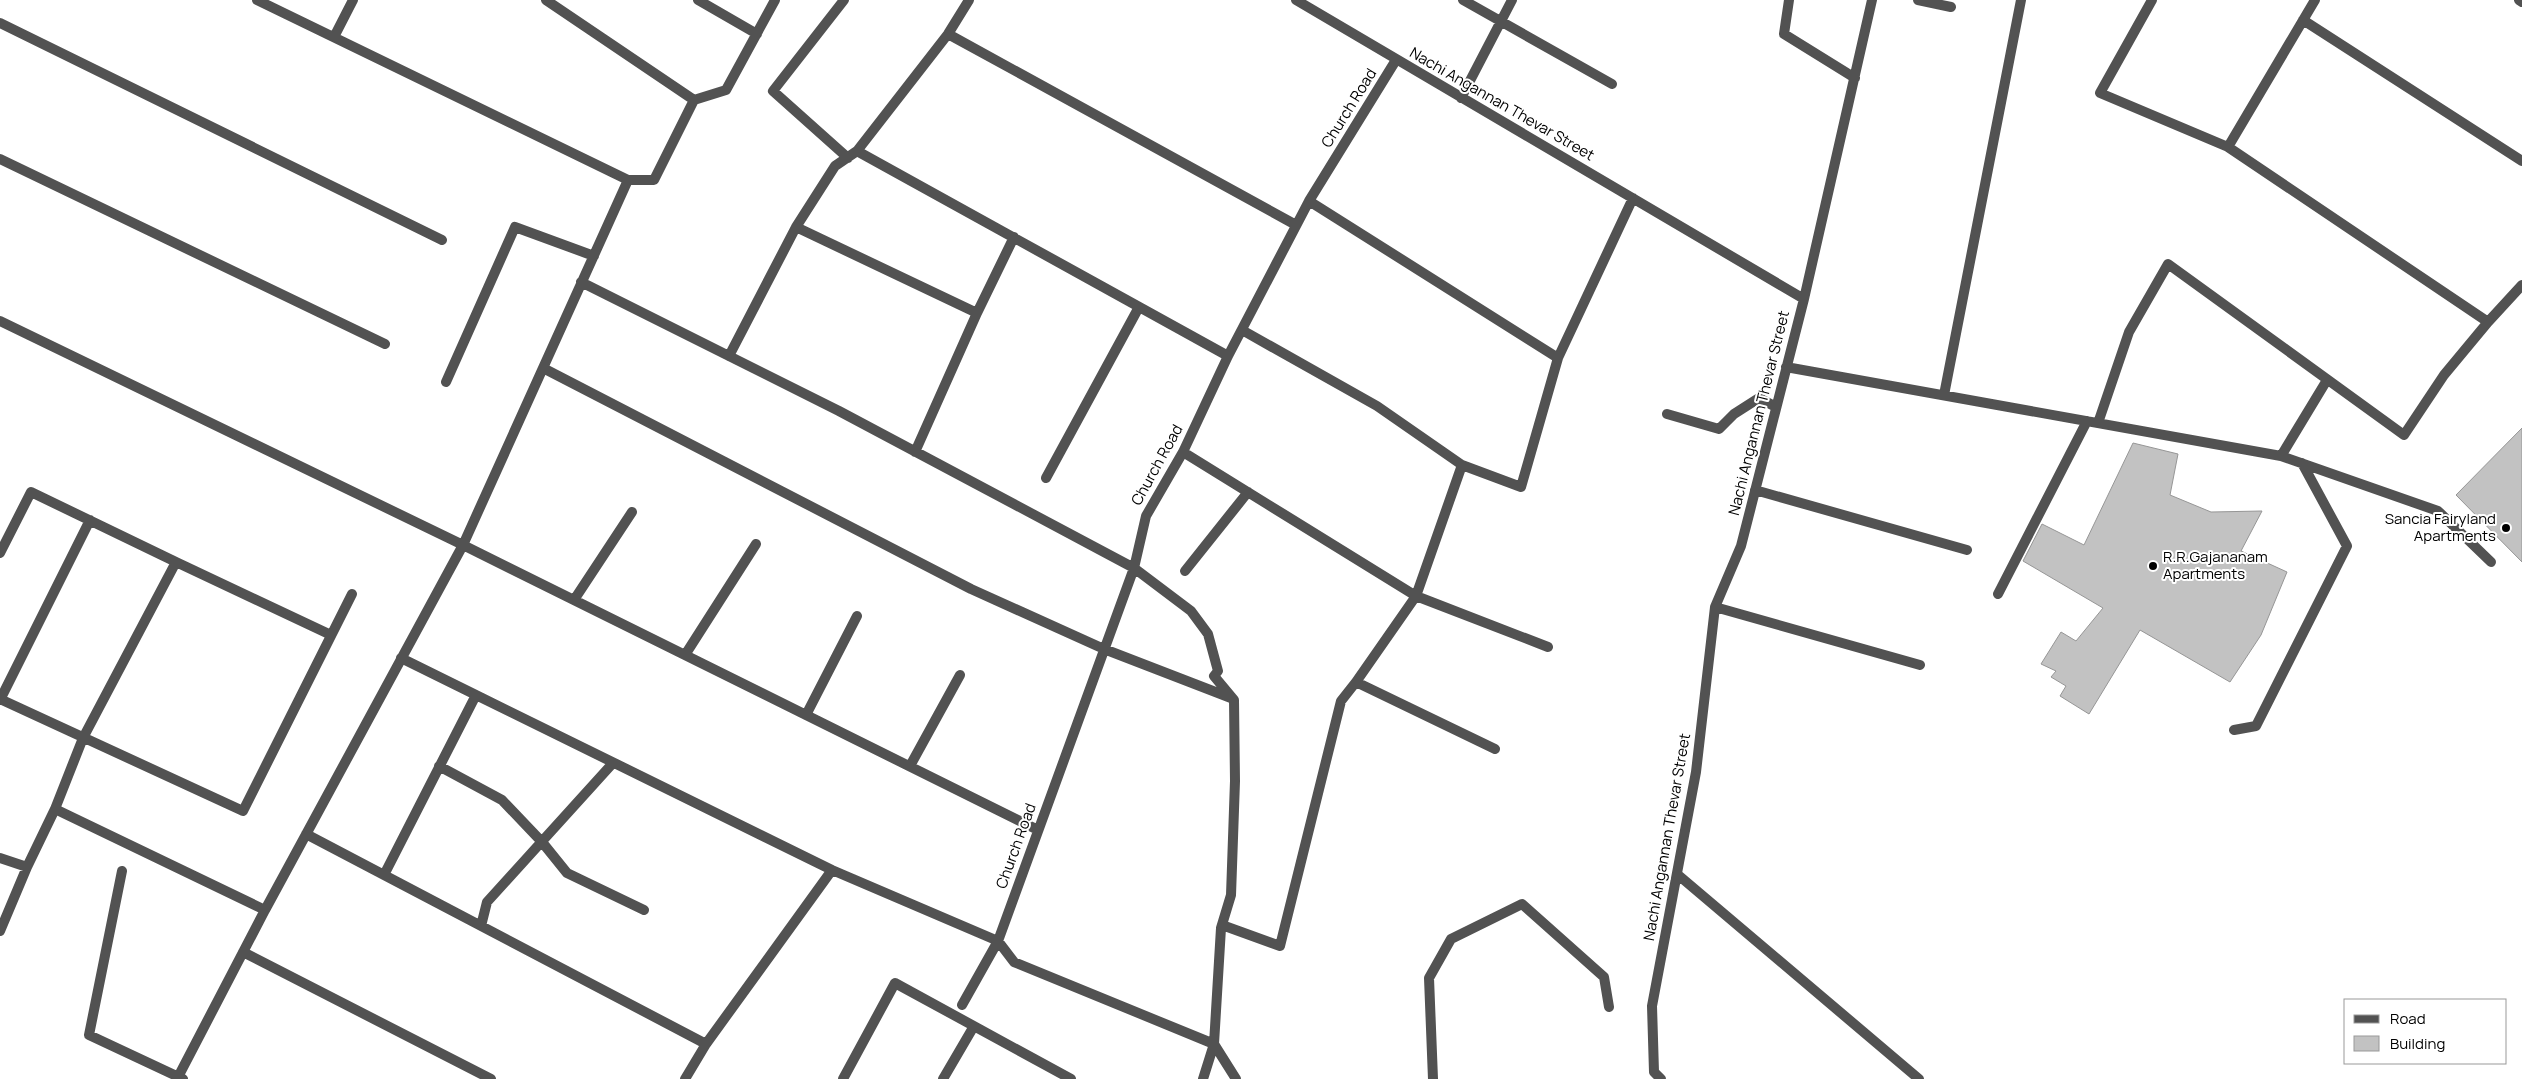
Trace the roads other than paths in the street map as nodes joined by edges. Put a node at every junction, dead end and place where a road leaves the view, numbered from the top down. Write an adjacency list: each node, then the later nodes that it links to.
1 (257, 0): 25 (street)
2 (353, 0): 25 (street)
3 (546, 0): 30 (street)
4 (698, 0): 23 (street)
5 (775, 0): 23 (street)
6 (844, 0): 33 (street)
7 (969, 0): 24 (street)
8 (1296, 0): 26 (street, Nachi Angannan Thevar Street)
9 (1463, 0): 21 (street)
10 (1512, 0): 21 (street)
11 (1789, 0): 27 (street)
12 (1872, 0): 27 (street)
13 (1918, 0): 19 (street)
14 (2021, 0): 60 (street)
15 (2152, 0): 31 (street)
16 (2315, 0): 20 (street)
17 (2518, 0): 18 (street)
18 (2522, 2)
19 (1951, 7)
20 (2303, 20): 31 (street); 35 (street)
21 (1501, 22): 28 (street); 29 (street)
22 (0, 24): 42 (street)
23 (757, 34): 30 (street)
24 (948, 34): 32 (street); 39 (street)
25 (334, 37): 36 (street)
26 (1396, 60): 29 (street, Nachi Angannan Thevar Street); 38 (street, Church Road)
27 (1855, 78): 46 (street)
28 (1612, 84)
29 (1461, 98): 37 (street, Nachi Angannan Thevar Street)
30 (694, 100): 36 (street)
31 (2228, 147): 50 (street)
32 (857, 151): 33 (street); 41 (street)
33 (848, 158): 40 (street)
34 (0, 159): 52 (street)
35 (2522, 161)
36 (628, 180): 43 (street)
37 (1633, 198): 46 (street, Nachi Angannan Thevar Street); 55 (street)
38 (1309, 201): 39 (street, Church Road); 55 (street)
39 (1296, 226): 51 (street, Church Road)
40 (796, 227): 48 (street); 53 (street)
41 (1014, 236): 47 (street); 48 (street)
42 (442, 240)
43 (594, 256): 44 (street); 59 (street)
44 (582, 282): 53 (street); 57 (street)
45 (2522, 286): 50 (street)
46 (1804, 299): 56 (street, Nachi Angannan Thevar Street)
47 (1139, 307): 54 (street); 69 (street)
48 (977, 313): 64 (street)
49 (0, 321): 74 (street)
50 (2488, 322): 58 (street)
51 (1242, 330): 54 (street, Church Road); 68 (street)
52 (385, 344)
53 (729, 356): 64 (street)
54 (1228, 356): 65 (street, Church Road)
55 (1558, 358): 68 (street)
56 (1786, 367): 60 (street); 61 (street, Nachi Angannan Thevar Street)
57 (543, 368): 74 (street); 90 (street)
58 (2328, 380): 63 (street); 66 (street)
59 (446, 382)
60 (1944, 395): 63 (street)
61 (1776, 408): 62 (street); 70 (street, Nachi Angannan Thevar Street)
62 (1667, 414)
63 (2093, 422): 66 (street); 83 (street)
64 (915, 452): 80 (street)
65 (1183, 452): 71 (street); 80 (street, Church Road)
66 (2281, 456): 67 (street)
67 (2302, 463): 79 (street); 100 (street)
68 (1462, 465): 84 (street)
69 (1046, 478)
70 (1755, 490): 76 (street); 86 (street, Nachi Angannan Thevar Street)
71 (1248, 492): 81 (street); 84 (street)
72 (632, 512): 85 (street)
73 (90, 520): 77 (street); 78 (street); 97 (street)
74 (463, 544): 85 (street); 92 (street)
75 (756, 544): 91 (street)
76 (1967, 550)
77 (0, 553)
78 (176, 562): 88 (street); 101 (street)
79 (2491, 562)
80 (1134, 568): 90 (street, Church Road); 98 (street)
81 (1185, 571)
82 (352, 594): 88 (street)
83 (1998, 594)
84 (1416, 596): 89 (street); 95 (street)
85 (574, 600): 91 (street)
86 (1715, 607): 93 (street); 114 (street, Nachi Angannan Thevar Street)
87 (857, 616): 99 (street)
88 (331, 635): 101 (street)
89 (1548, 647)
90 (1104, 649): 98 (street); 107 (street, Church Road)
91 (685, 655): 99 (street)
92 (401, 658): 96 (street); 108 (street)
93 (1920, 665)
94 (960, 676): 105 (street)
95 (1356, 682): 102 (street); 118 (street)
96 (476, 695): 103 (street); 104 (street)
97 (0, 700): 101 (street)
98 (1234, 700): 118 (street)
99 (806, 715): 105 (street)
100 (2234, 730)
101 (84, 738): 106 (street)
102 (1495, 749)
103 (613, 763): 109 (street); 112 (street)
104 (439, 766): 109 (street); 115 (street)
105 (910, 766): 107 (street)
106 (55, 808): 111 (street); 116 (street)
107 (1038, 830): 121 (street, Church Road)
108 (306, 834): 115 (street); 116 (street)
109 (542, 842): 117 (street); 119 (street)
110 (0, 858): 111 (street)
111 (27, 867): 120 (street)
112 (832, 870): 121 (street); 126 (street)
113 (122, 871): 128 (street)
114 (1677, 874): 137 (street, Nachi Angannan Thevar Street); 138 (street)
115 (384, 875): 119 (street)
116 (265, 910): 122 (street)
117 (644, 910)
118 (1222, 925): 127 (street)
119 (481, 926): 126 (street)
120 (0, 931)
121 (998, 941): 124 (street, Church Road); 127 (street)
122 (243, 952): 128 (street); 129 (street)
123 (1609, 1007): 136 (street)
124 (957, 1017): 125 (street); 131 (street)
125 (974, 1026): 132 (street); 133 (street)
126 (706, 1044): 130 (street)
127 (1214, 1044): 134 (street); 135 (street)
128 (179, 1078)
129 (491, 1079)
130 (685, 1079)
131 (843, 1079)
132 (942, 1079)
133 (1071, 1079)
134 (1203, 1079)
135 (1236, 1079)
136 (1433, 1079)
137 (1661, 1079)
138 (1919, 1079)

